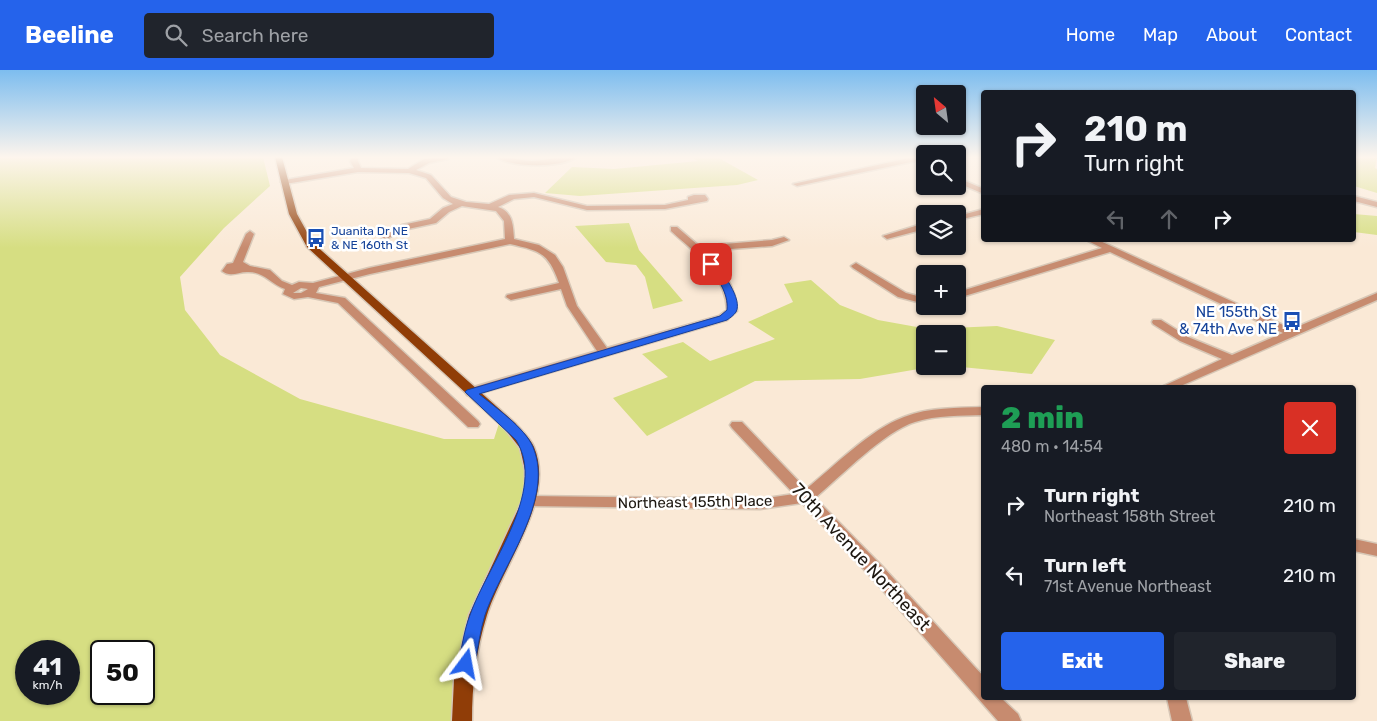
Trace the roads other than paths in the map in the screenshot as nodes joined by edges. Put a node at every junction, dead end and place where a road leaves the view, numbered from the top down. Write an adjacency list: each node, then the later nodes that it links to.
1 (286, 187): 21 (main road)
2 (439, 187): 5 (street)
3 (1356, 199): 6 (street)
4 (694, 201): 7 (street)
5 (461, 204): 7 (street); 13 (street)
6 (1377, 205)
7 (490, 207): 16 (street)
8 (981, 212): 9 (street)
9 (966, 216)
10 (916, 228): 14 (street)
11 (674, 229): 18 (street)
12 (250, 234): 23 (street)
13 (385, 236)
14 (887, 236)
15 (784, 240): 18 (street)
16 (510, 241): 21 (street); 22 (street)
17 (1095, 242): 19 (street)
18 (696, 249): 30 (street)
19 (1110, 249): 24 (street); 29 (street)
20 (856, 266): 26 (street)
21 (344, 278): 23 (street); 33 (main road)
22 (563, 284): 25 (street); 30 (street)
23 (310, 290): 35 (street)
24 (966, 293)
25 (511, 297)
26 (916, 298)
27 (1374, 300): 29 (street)
28 (1158, 322): 31 (street)
29 (1292, 333): 31 (street)
30 (605, 354): 33 (street)
31 (1231, 359): 32 (street)
32 (1172, 385)
33 (471, 392): 38 (main road)
34 (981, 411): 37 (street)
35 (473, 424)
36 (737, 425): 37 (street, 70th Avenue Northeast)
37 (806, 497): 38 (street, Northeast 155th Place); 41 (street, 70th Avenue Northeast)
38 (529, 501): 44 (main road)
39 (1356, 545): 40 (street)
40 (1377, 550)
41 (981, 688)
42 (991, 700): 45 (street)
43 (1178, 700): 46 (street)
44 (462, 721)
45 (1011, 721)
46 (1182, 721)

